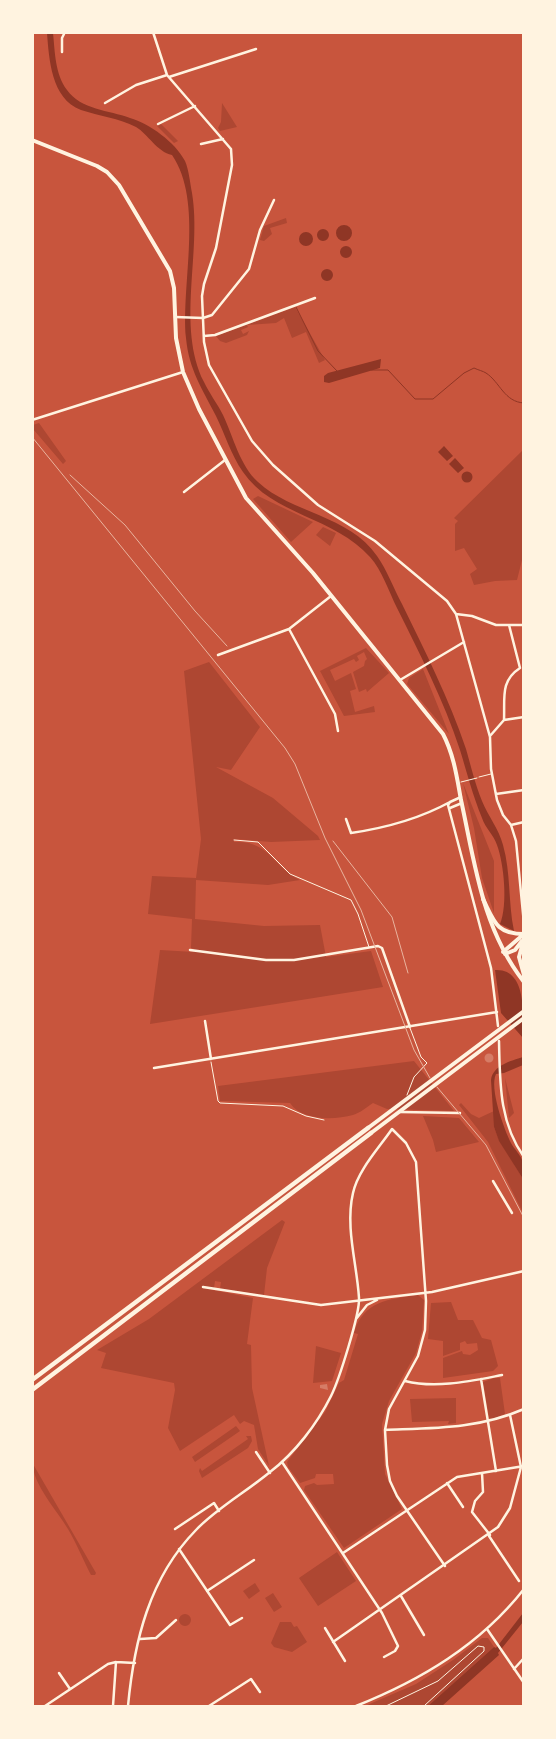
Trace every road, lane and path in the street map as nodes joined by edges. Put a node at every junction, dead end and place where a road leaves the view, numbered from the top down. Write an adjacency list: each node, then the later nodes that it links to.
1 (65, 32): 4 (street)
2 (153, 32): 5 (street)
3 (256, 49): 5 (street)
4 (62, 52)
5 (168, 76): 6 (street); 7 (street)
6 (105, 103)
7 (195, 106): 8 (street); 9 (street)
8 (158, 124)
9 (223, 139): 11 (street); 15 (street)
10 (32, 140): 14 (main road)
11 (202, 144)
12 (274, 200): 15 (street)
13 (315, 298): 16 (street)
14 (175, 318): 15 (street); 17 (main road)
15 (203, 318): 16 (street)
16 (204, 336): 22 (street)
17 (183, 372): 18 (street); 19 (main road)
18 (32, 420)
19 (225, 460): 20 (street); 21 (main road)
20 (184, 492)
21 (331, 596): 25 (street); 29 (main road)
22 (456, 614): 23 (street); 26 (street)
23 (509, 625): 24 (street); 28 (street)
24 (524, 625)
25 (289, 629): 27 (street); 32 (street)
26 (464, 642): 29 (street); 33 (street)
27 (218, 655)
28 (522, 668): 31 (street)
29 (400, 680): 39 (main road)
30 (524, 717): 31 (street)
31 (504, 720): 33 (street)
32 (338, 731)
33 (490, 737): 34 (street)
34 (492, 774): 35 (lane); 38 (street)
35 (480, 777): 36 (path)
36 (463, 782)
37 (524, 790): 38 (street)
38 (496, 794): 46 (street)
39 (461, 797): 40 (street); 41 (main road)
40 (450, 802): 42 (street); 43 (street)
41 (462, 803): 43 (street); 48 (main road)
42 (445, 805): 43 (street); 44 (street)
43 (450, 808): 58 (street)
44 (346, 819)
45 (524, 822): 46 (street)
46 (511, 826): 49 (street)
47 (234, 840): 52 (lane)
48 (483, 899): 50 (main road); 54 (main road)
49 (524, 924)
50 (524, 934): 54 (main road)
51 (523, 939): 54 (main road); 55 (main road)
52 (369, 947): 53 (street); 62 (street)
53 (190, 950)
54 (504, 953): 56 (main road)
55 (524, 975)
56 (524, 982)
57 (524, 1011): 70 (main road)
58 (497, 1012): 61 (street); 62 (street)
59 (524, 1018): 70 (main road)
60 (205, 1021): 64 (street)
61 (498, 1026)
62 (410, 1027): 64 (street); 66 (lane)
63 (499, 1041): 71 (street)
64 (211, 1059): 65 (street); 69 (path)
65 (154, 1068)
66 (407, 1095)
67 (400, 1112): 68 (street)
68 (460, 1113)
69 (324, 1120)
70 (370, 1130): 82 (highway); 84 (highway)
71 (524, 1157)
72 (493, 1181): 73 (street)
73 (512, 1212)
74 (524, 1271): 76 (street)
75 (203, 1287): 78 (street)
76 (426, 1292): 77 (street); 78 (street); 83 (street)
77 (382, 1298): 78 (street); 79 (street)
78 (360, 1301): 79 (street)
79 (354, 1323): 90 (street)
80 (502, 1375): 81 (street)
81 (481, 1379): 83 (street); 87 (street)
82 (32, 1380)
83 (404, 1380): 88 (street)
84 (32, 1390)
85 (524, 1409): 86 (street)
86 (510, 1415): 87 (street); 91 (street)
87 (488, 1423): 88 (street); 92 (street)
88 (385, 1430): 97 (street)
89 (256, 1452): 93 (street)
90 (282, 1462): 93 (street); 102 (street)
91 (522, 1466): 92 (street); 100 (street)
92 (496, 1471): 94 (street)
93 (270, 1473): 98 (street)
94 (482, 1473): 95 (street); 100 (street)
95 (447, 1483): 96 (street); 97 (street)
96 (463, 1507)
97 (407, 1510): 102 (street); 104 (street)
98 (219, 1512): 99 (street); 101 (street)
99 (175, 1529)
100 (490, 1535): 104 (street); 105 (street)
101 (179, 1549): 107 (street); 115 (street)
102 (343, 1553): 109 (street)
103 (254, 1560): 107 (street)
104 (445, 1566): 108 (street)
105 (519, 1581)
106 (524, 1589): 113 (street)
107 (207, 1591): 110 (street)
108 (401, 1596): 109 (street); 114 (street)
109 (380, 1610): 116 (street); 117 (street)
110 (242, 1618)
111 (176, 1620): 115 (street)
112 (325, 1628): 116 (street)
113 (487, 1629): 122 (street); 131 (street)
114 (424, 1635)
115 (140, 1639): 121 (street)
116 (333, 1642): 119 (street)
117 (384, 1657)
118 (524, 1658): 122 (street)
119 (345, 1661)
120 (116, 1662): 121 (street); 125 (street); 128 (street)
121 (135, 1663): 129 (street)
122 (514, 1669): 124 (street)
123 (59, 1673): 125 (street)
124 (524, 1683)
125 (70, 1690): 127 (street)
126 (260, 1692): 130 (street)
127 (45, 1706)
128 (113, 1706)
129 (128, 1706)
130 (209, 1706)
131 (356, 1706)
132 (386, 1706): 133 (path)
133 (424, 1706)

